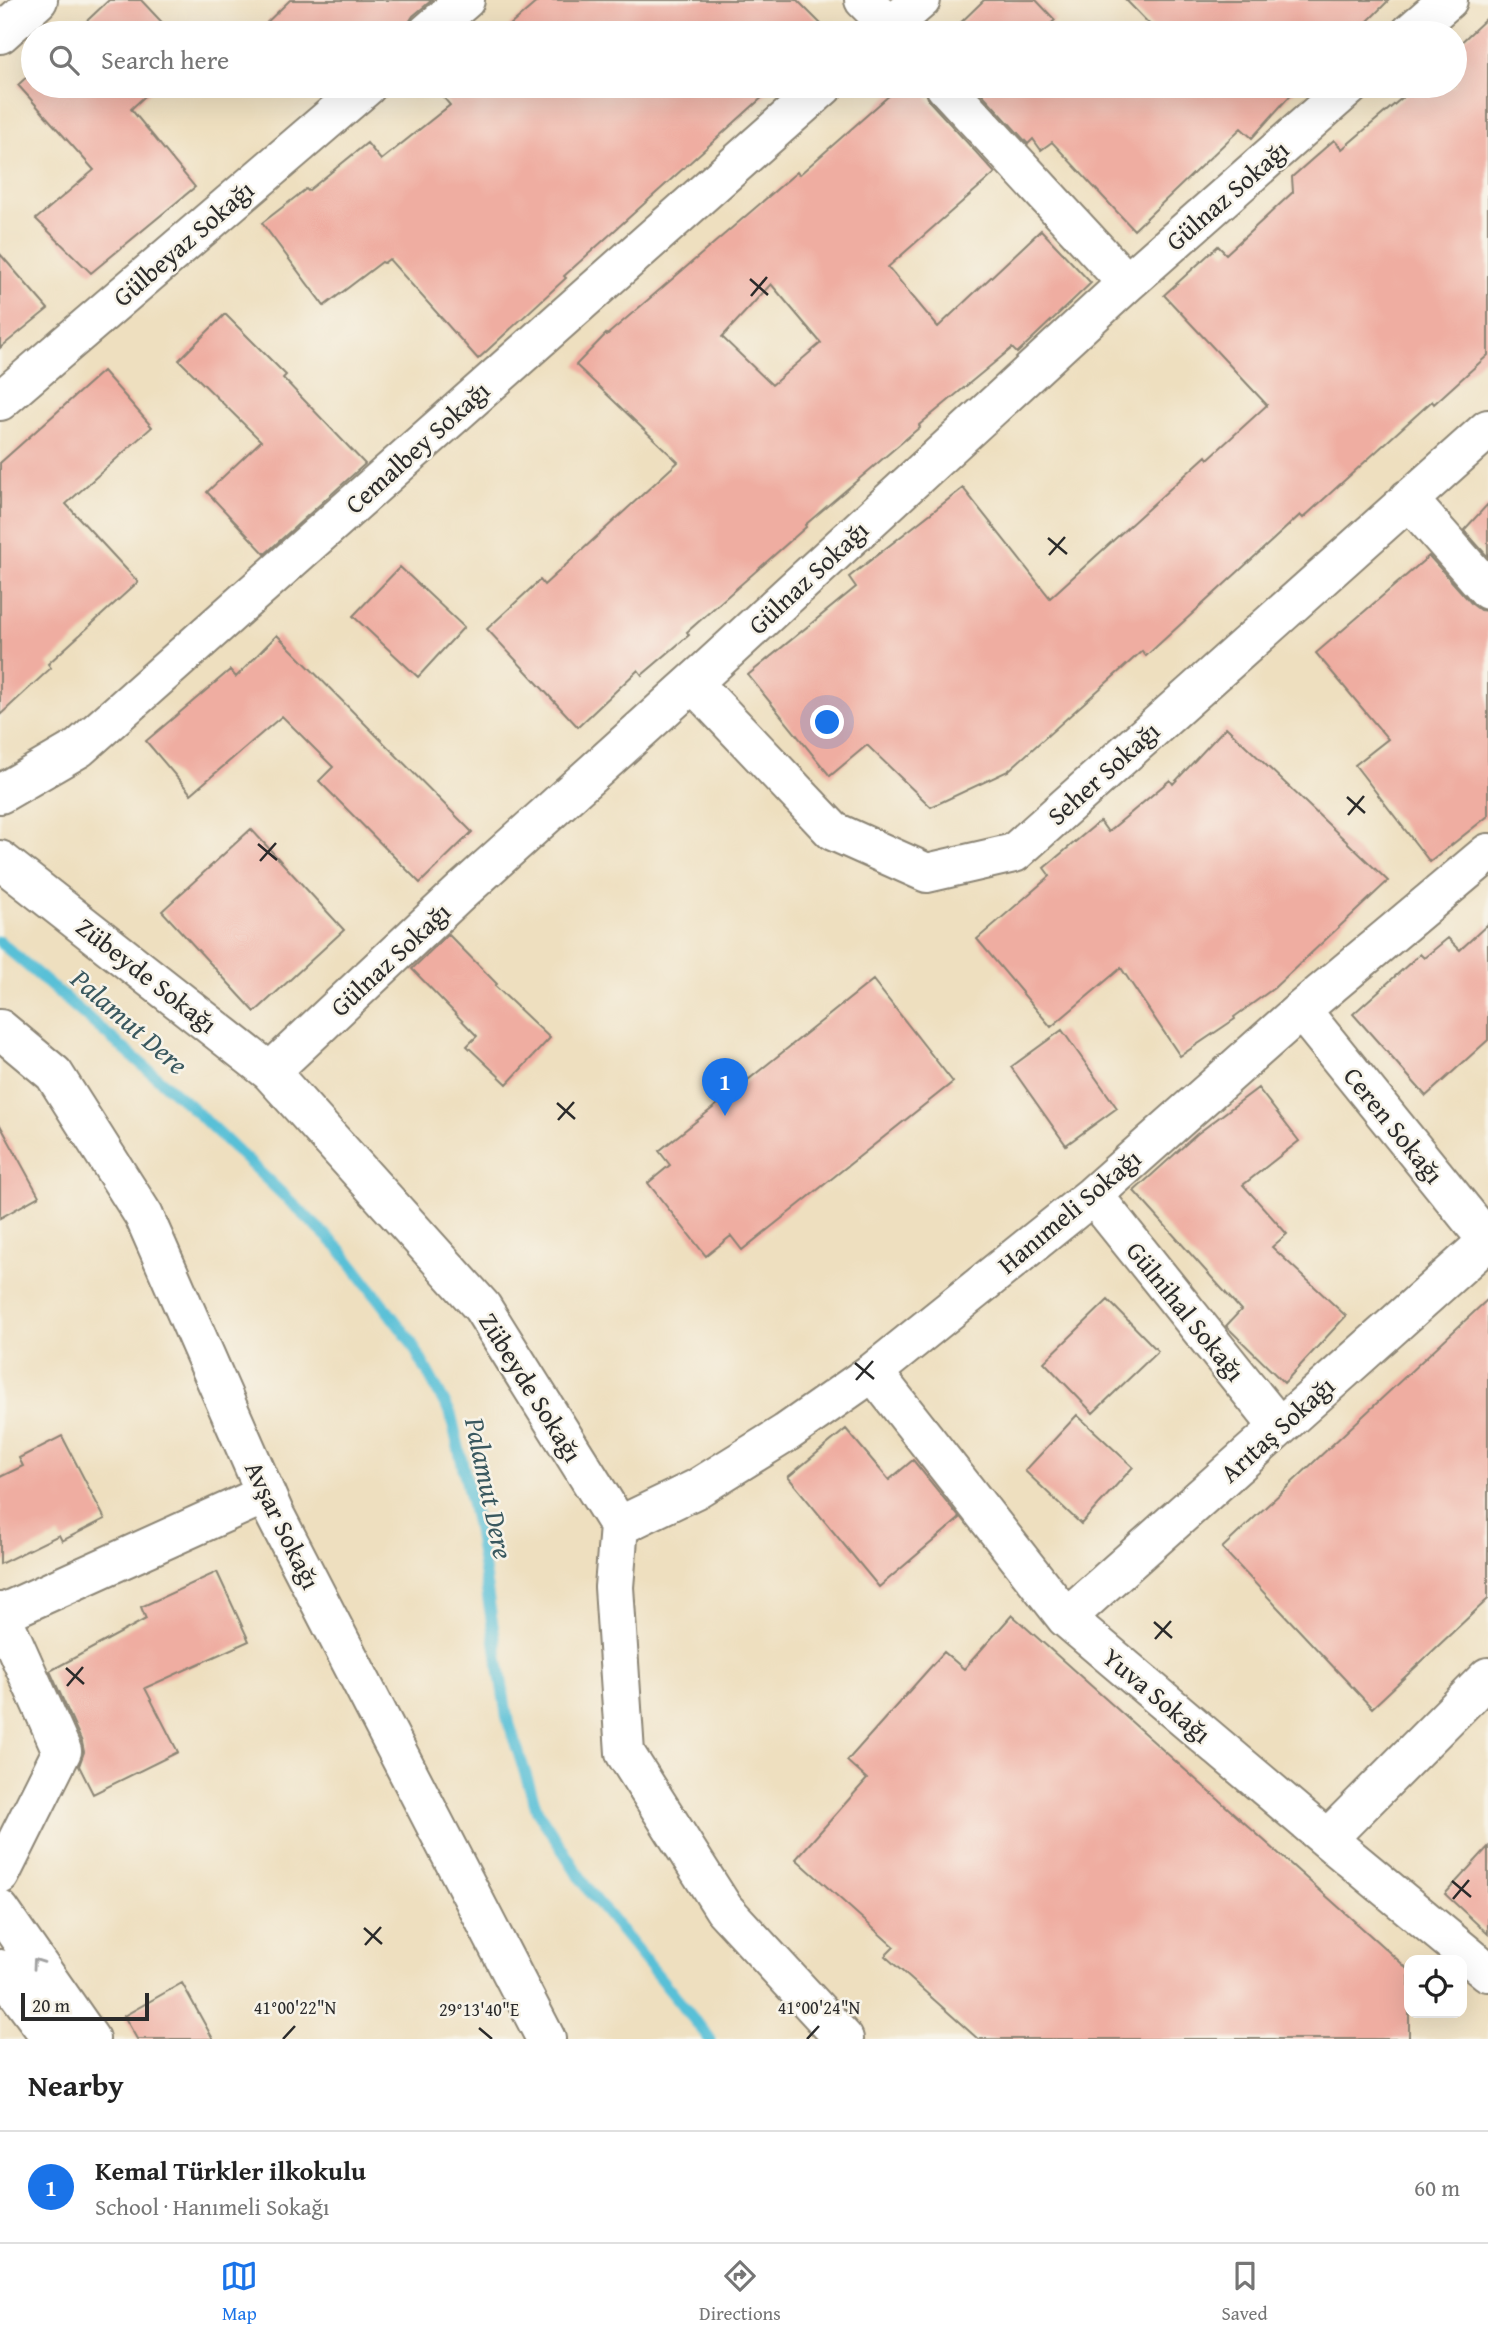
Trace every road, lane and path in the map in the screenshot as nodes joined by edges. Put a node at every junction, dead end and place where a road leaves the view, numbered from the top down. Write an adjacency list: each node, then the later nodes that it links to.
1 (38, 0): 10 (street)
2 (465, 0): 6 (street)
3 (864, 0): 7 (street)
4 (921, 0): 8 (street)
5 (1448, 0): 9 (street)
6 (441, 21)
7 (882, 21)
8 (900, 21)
9 (1424, 21)
10 (0, 34)
11 (353, 98): 16 (street, Gülbeyaz Sokağı)
12 (810, 98): 21 (street, Cemalbey Sokağı)
13 (956, 98): 15 (street)
14 (1336, 98): 15 (street, Gülnaz Sokağı)
15 (1127, 283): 20 (street, Gülnaz Sokağı)
16 (0, 401)
17 (1488, 429): 18 (street, Seher Sokağı)
18 (1408, 499): 19 (street); 20 (street, Seher Sokağı)
19 (1488, 590)
20 (693, 683): 26 (street, Gülnaz Sokağı)
21 (0, 794)
22 (1488, 853): 24 (street, Hanımeli Sokağı)
23 (0, 860): 26 (street, Zübeyde Sokağı)
24 (1301, 1010): 27 (street, Hanımeli Sokağı); 28 (street, Ceren Sokağı)
25 (0, 1029): 31 (street, Avşar Sokağı)
26 (270, 1072): 32 (street, Zübeyde Sokağı)
27 (1093, 1195): 29 (street, Hanımeli Sokağı); 30 (street, Gülnihal Sokağı)
28 (1488, 1241): 30 (street, Arıtaş Sokağı)
29 (873, 1372): 32 (street, Hanımeli Sokağı); 34 (street, Yuva Sokağı)
30 (1279, 1427): 34 (street, Arıtaş Sokağı)
31 (266, 1494): 33 (street); 43 (street, Avşar Sokağı)
32 (619, 1526): 44 (street)
33 (1, 1613): 37 (street)
34 (1066, 1618): 36 (street, Yuva Sokağı)
35 (1488, 1677): 36 (street)
36 (1327, 1839): 40 (street, Yuva Sokağı)
37 (0, 1875)
38 (0, 1910): 42 (street, one-way to 38)
39 (0, 1969): 41 (street)
40 (1488, 1972)
41 (52, 2039)
42 (90, 2039)
43 (546, 2039)
44 (844, 2039)

